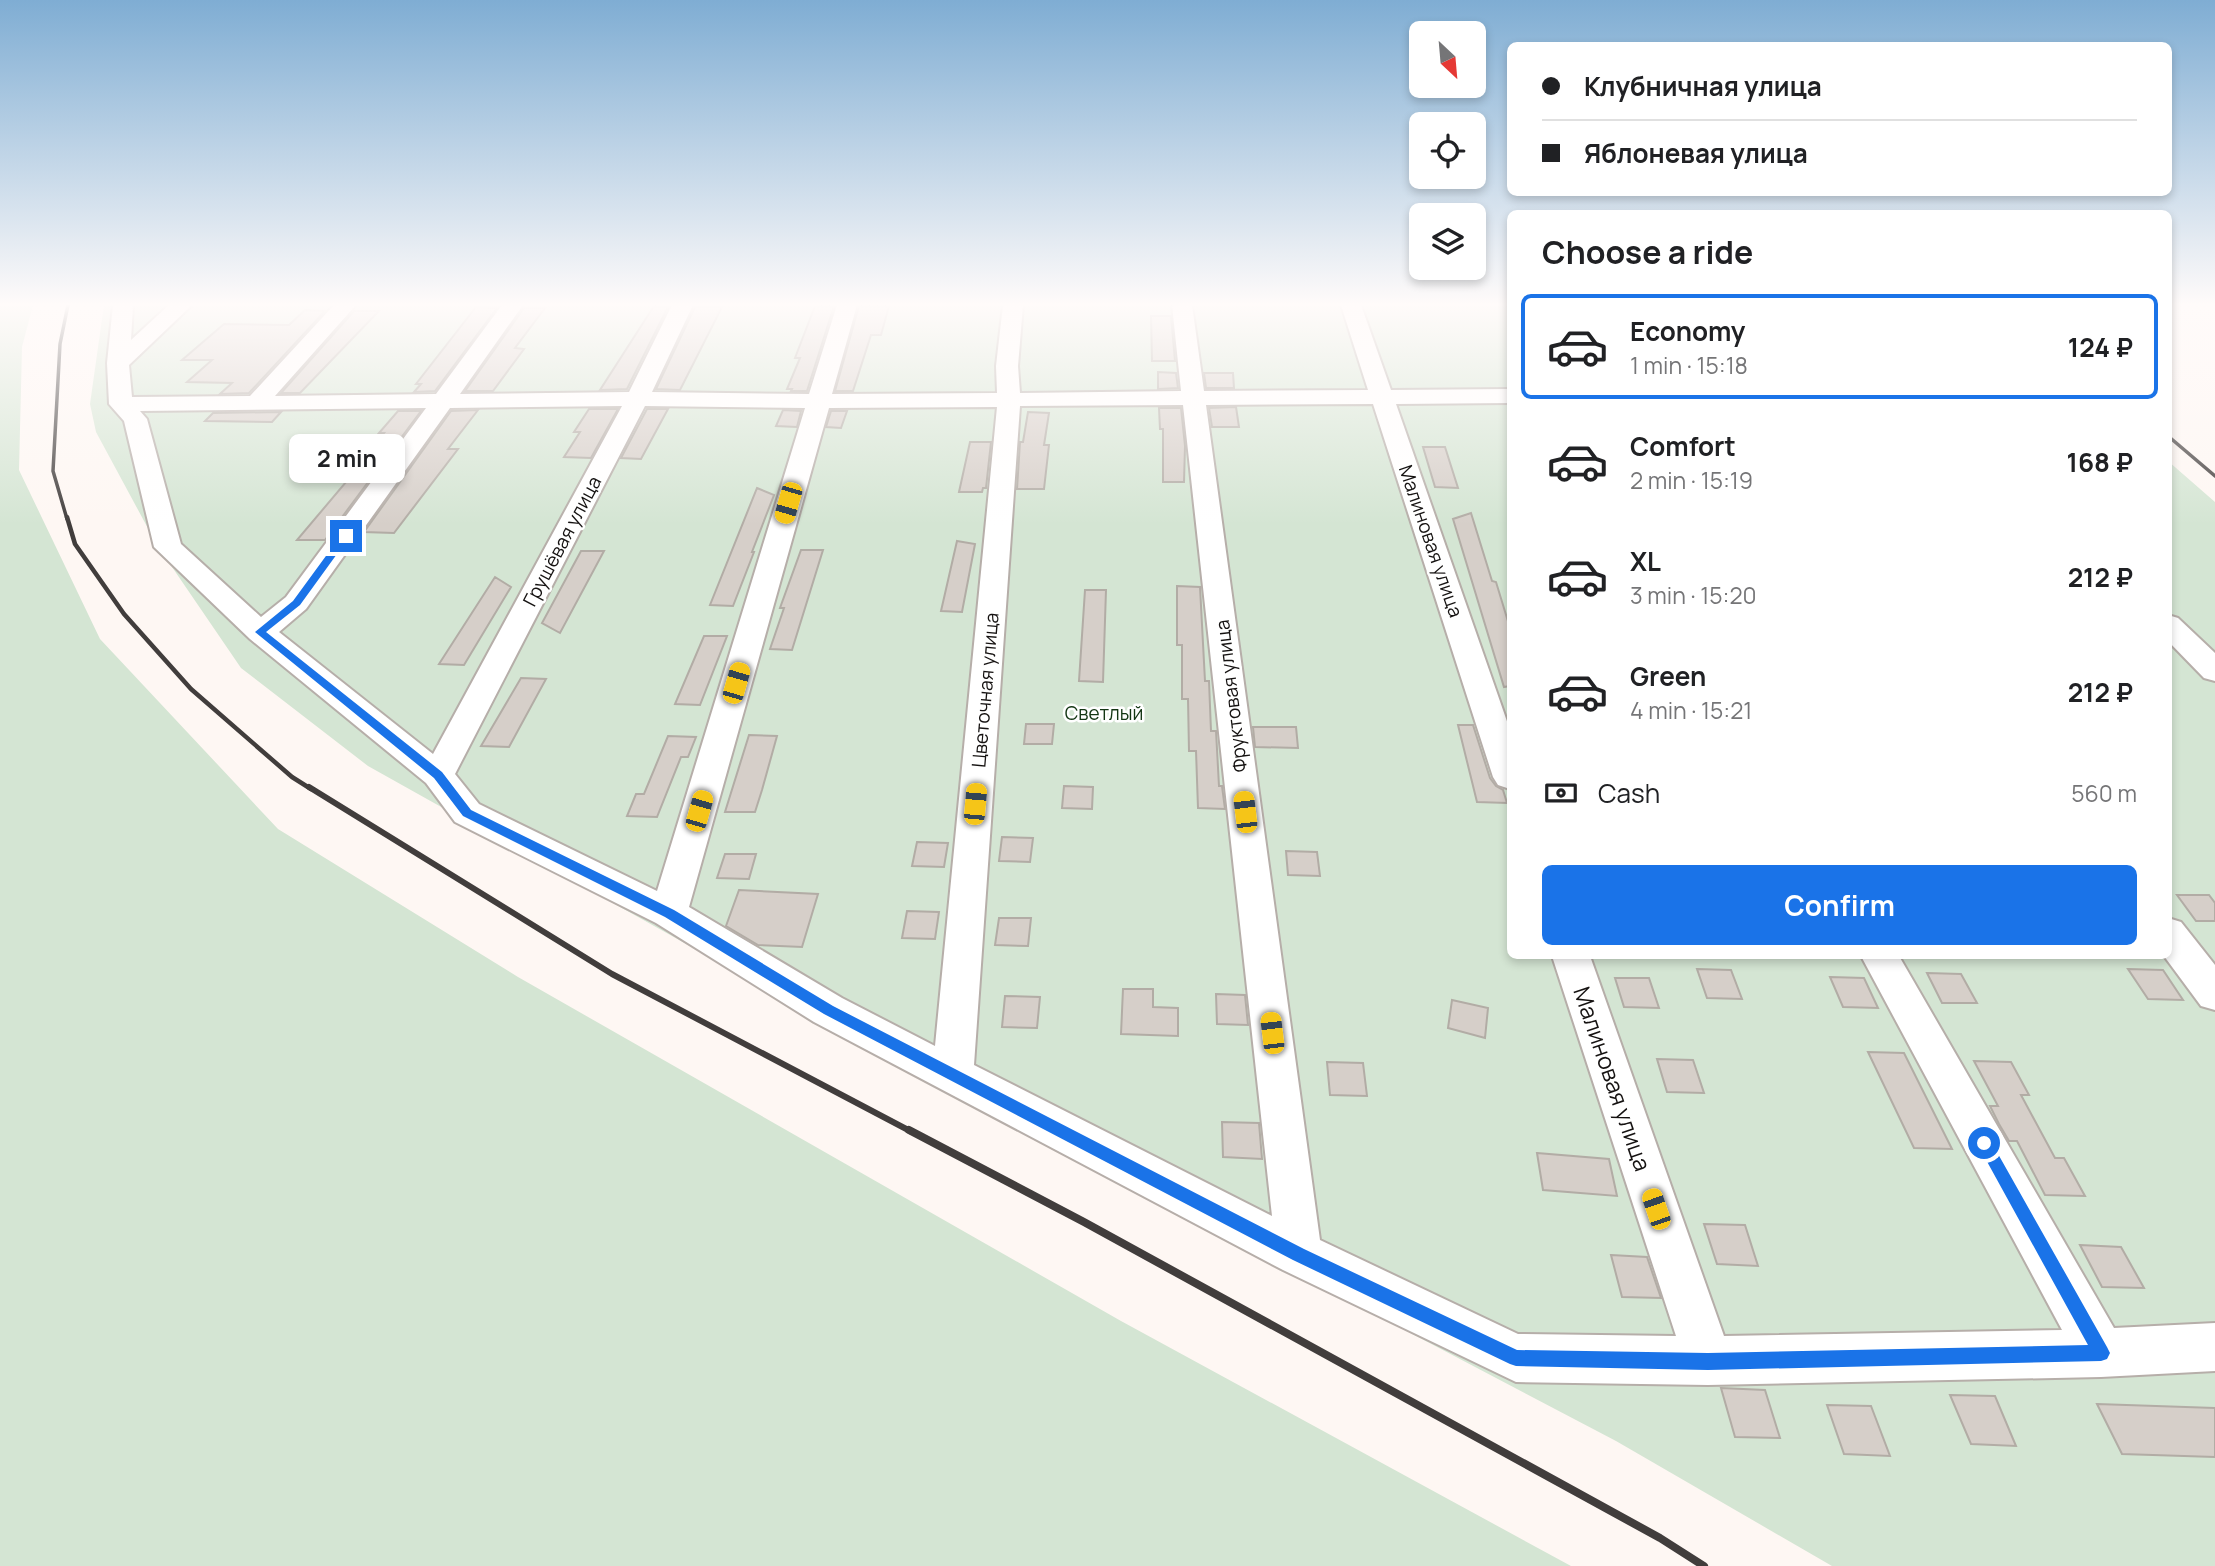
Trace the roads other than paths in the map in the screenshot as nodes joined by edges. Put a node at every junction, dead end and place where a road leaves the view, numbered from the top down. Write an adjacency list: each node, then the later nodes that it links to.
1 (119, 378): 17 (street)
2 (279, 378): 16 (street)
3 (461, 378): 15 (street)
4 (647, 378): 10 (street, Грушёвая улица)
5 (825, 378): 14 (street)
6 (1008, 378): 13 (street, Цветочная улица)
7 (1192, 378): 11 (street, Фруктовая улица)
8 (1375, 378): 12 (street, Малиновая улица)
9 (1507, 396): 12 (street)
10 (637, 398): 14 (street); 15 (street); 22 (street, Грушёвая улица)
11 (1195, 398): 12 (street); 13 (street); 29 (street, Фруктовая улица)
12 (1382, 398): 21 (street, Малиновая улица)
13 (1009, 399): 14 (street); 28 (street, Цветочная улица)
14 (818, 401): 23 (street)
15 (444, 402): 16 (street); 19 (street)
16 (256, 403): 17 (street)
17 (121, 404): 19 (street)
18 (2172, 628): 20 (street)
19 (260, 632): 22 (street)
20 (2215, 671)
21 (1507, 768)
22 (438, 775): 23 (street)
23 (669, 914): 28 (street)
24 (2172, 938): 27 (street)
25 (1572, 959): 32 (street, Малиновая улица)
26 (1882, 959): 31 (street)
27 (2215, 994)
28 (953, 1074): 29 (street)
29 (1299, 1254): 32 (street)
30 (2215, 1347): 31 (street)
31 (2101, 1353): 32 (street)
32 (1708, 1361)

